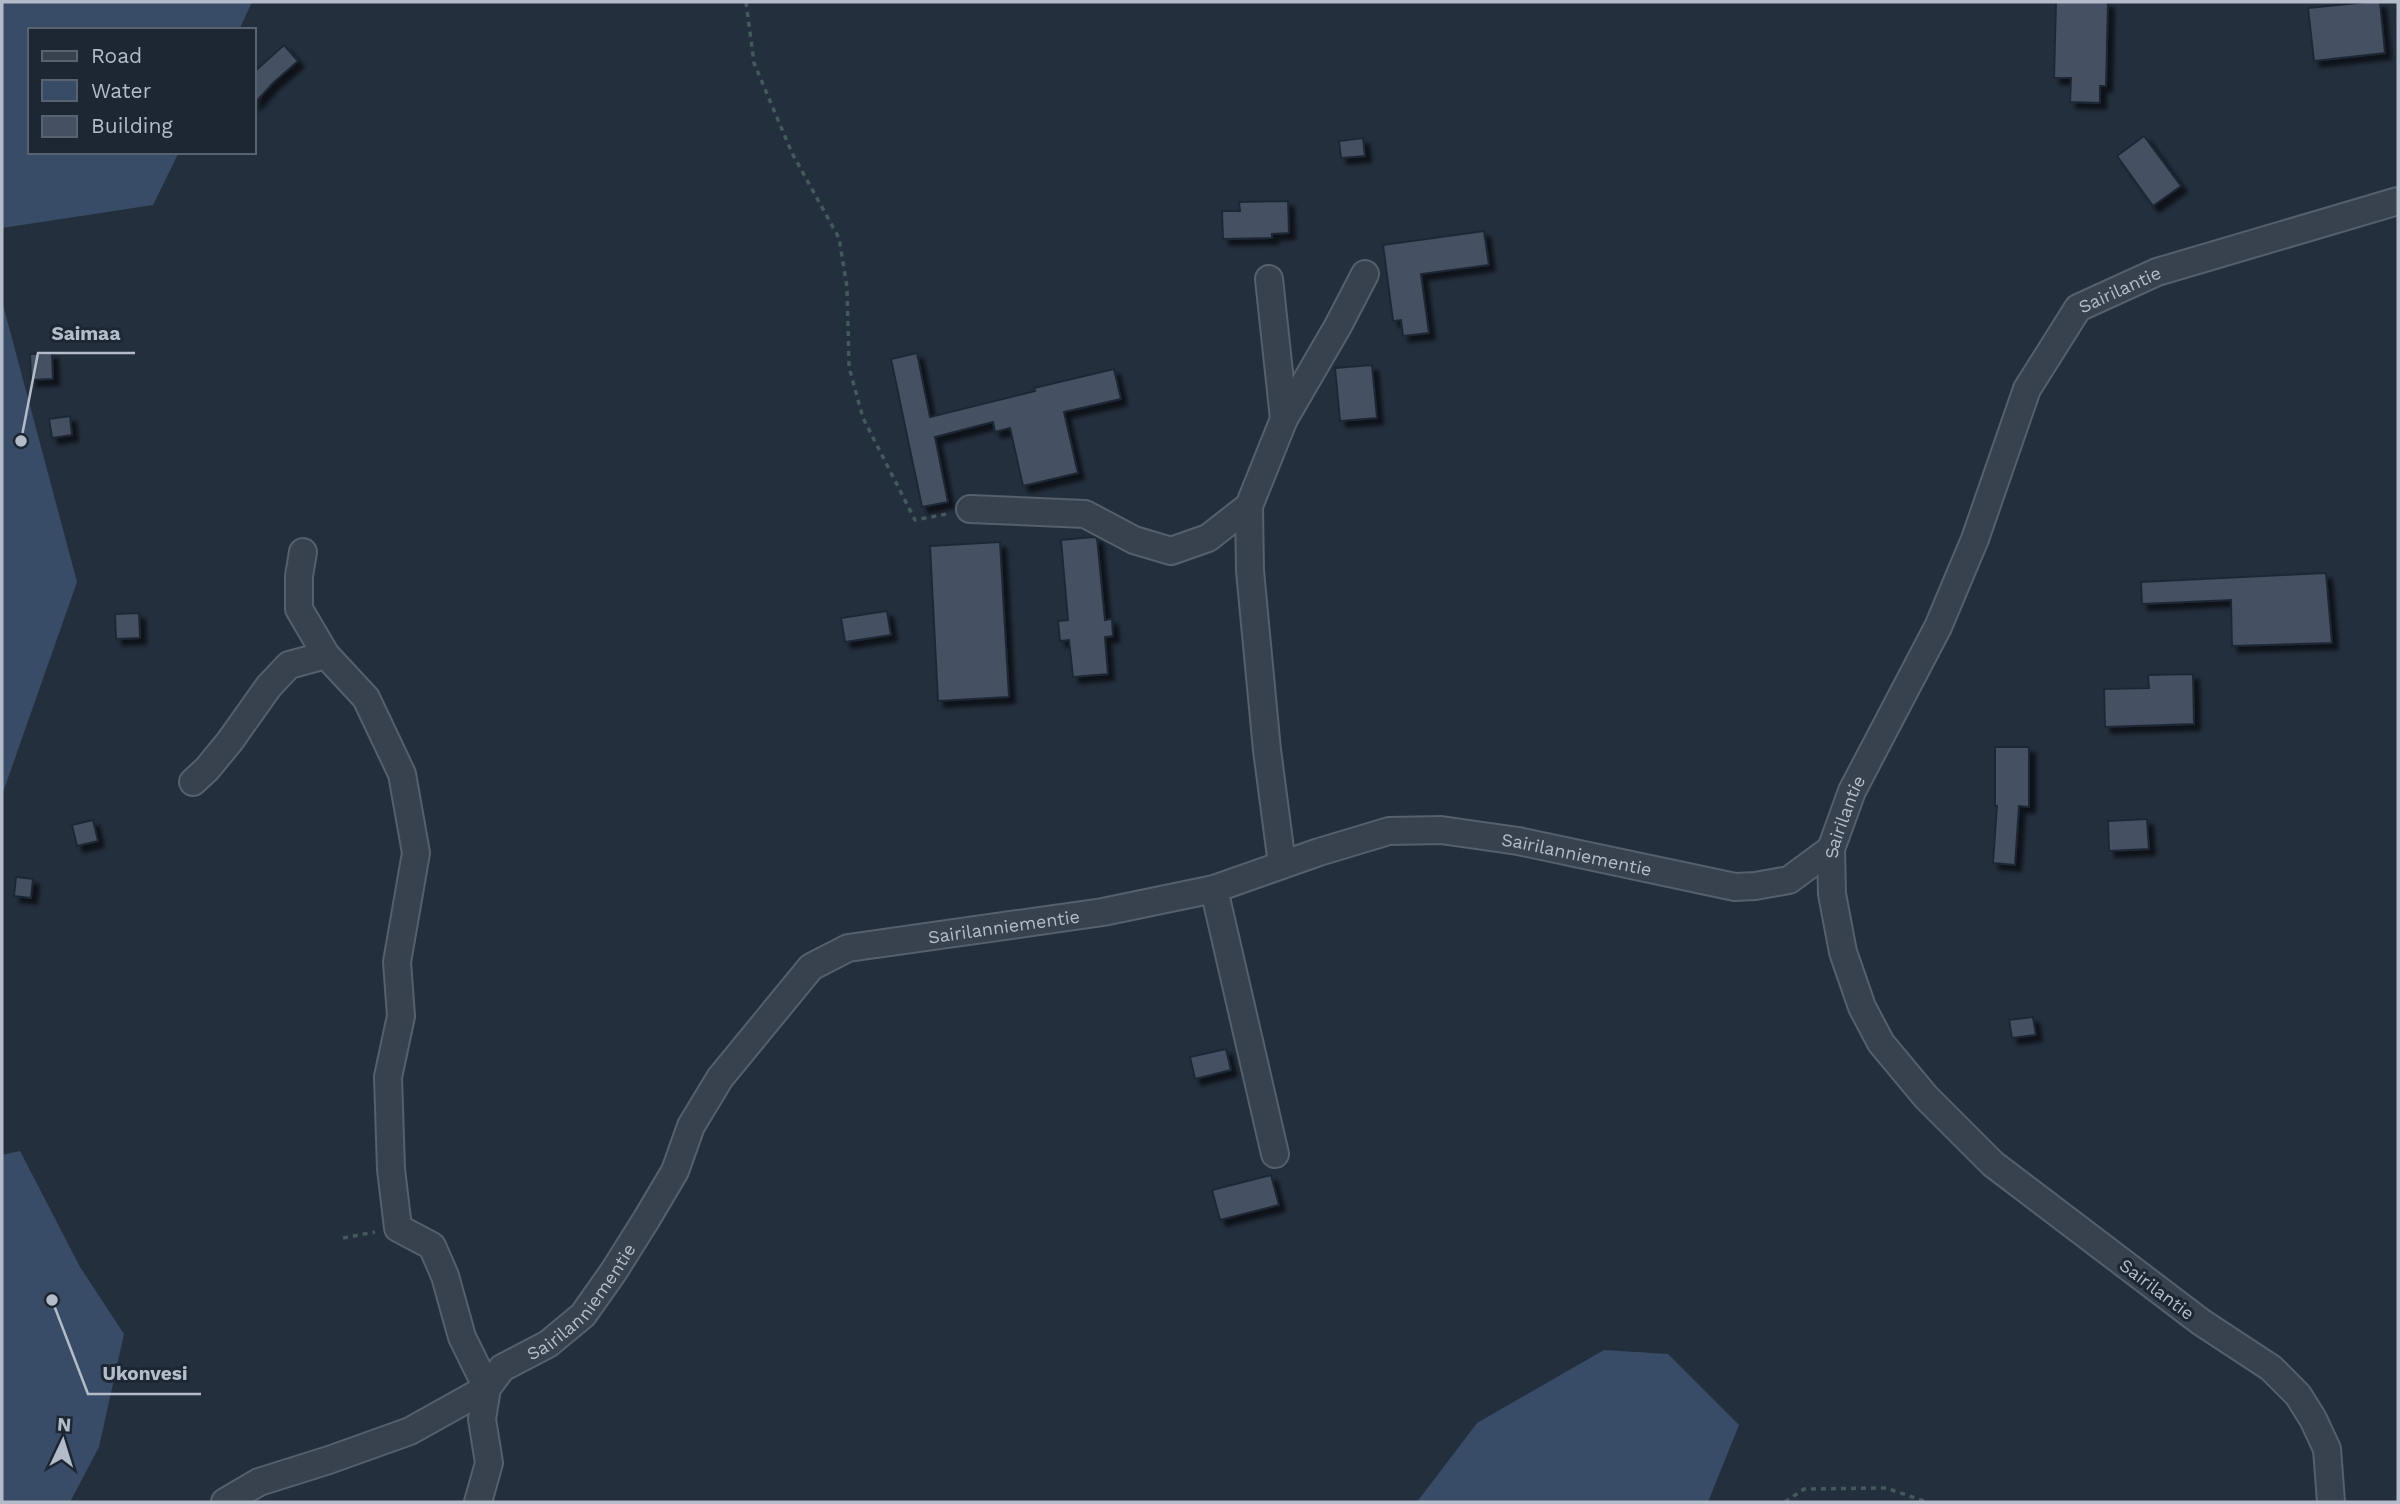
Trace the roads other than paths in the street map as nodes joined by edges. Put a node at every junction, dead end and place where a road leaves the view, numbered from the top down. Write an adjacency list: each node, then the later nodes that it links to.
1 (2398, 201): 10 (street, Sairilantie)
2 (1365, 274): 4 (street)
3 (1269, 279): 4 (street)
4 (1284, 419): 5 (street)
5 (1249, 506): 6 (street); 11 (street)
6 (970, 509)
7 (303, 552): 8 (street)
8 (326, 655): 9 (street); 14 (street)
9 (193, 782)
10 (1831, 849): 11 (street, Sairilanniementie); 17 (street, Sairilantie)
11 (1282, 864): 12 (street, Sairilanniementie)
12 (1214, 889): 13 (street); 14 (street, Sairilanniementie)
13 (1275, 1153)
14 (487, 1388): 15 (street, Sairilanniementie); 16 (street)
15 (225, 1502)
16 (478, 1502)
17 (2331, 1502)

